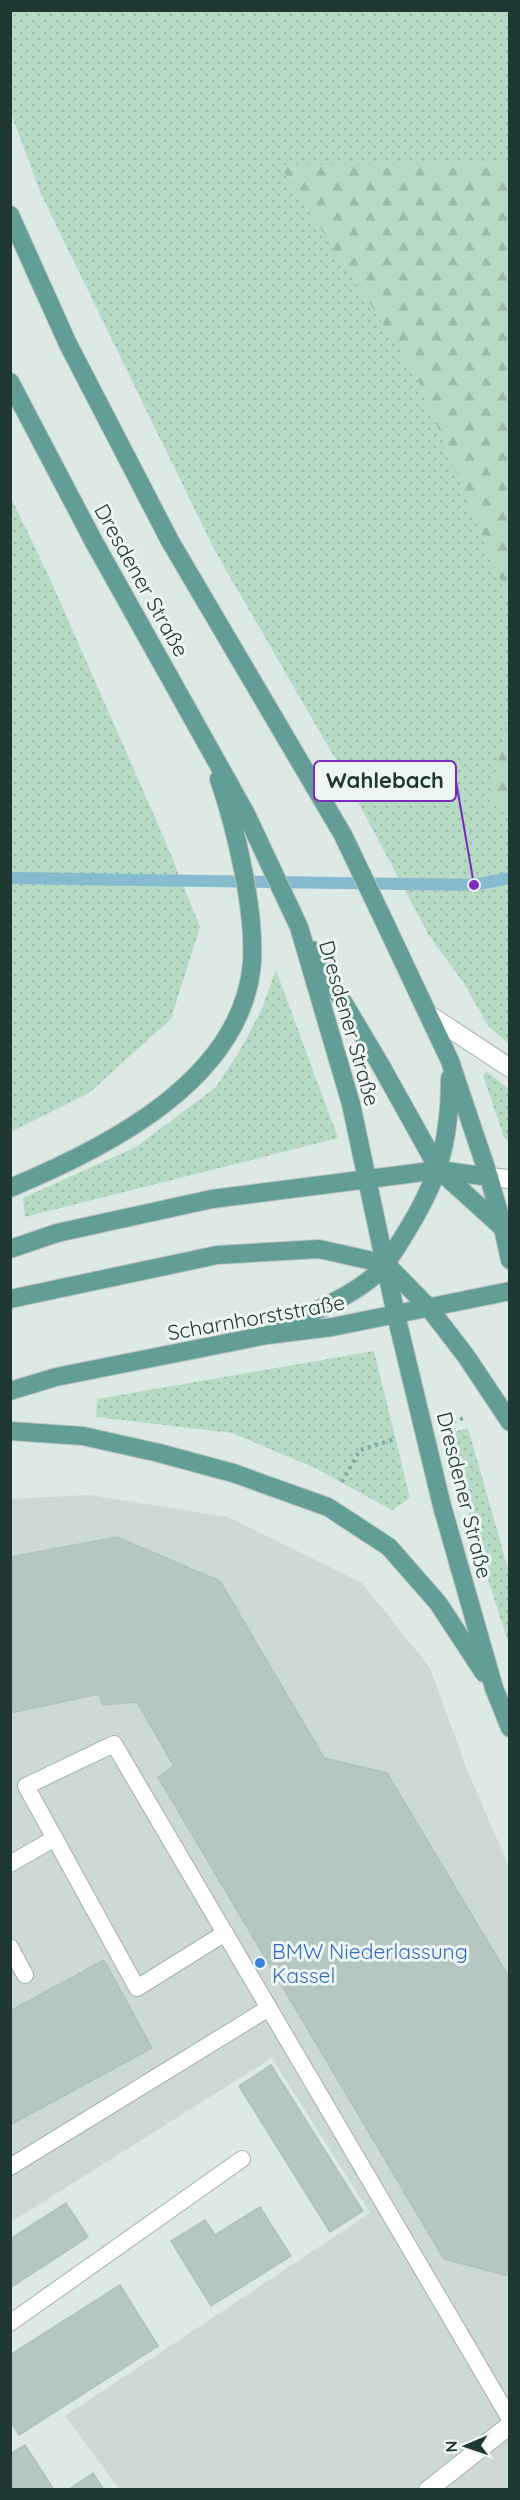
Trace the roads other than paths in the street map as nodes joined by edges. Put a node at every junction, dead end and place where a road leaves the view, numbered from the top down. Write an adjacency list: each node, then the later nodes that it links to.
1 (10, 215): 5 (main road, Dresdener Straße)
2 (10, 382): 3 (main road, Dresdener Straße)
3 (206, 740): 4 (main road, Dresdener Straße); 12 (main road)
4 (299, 927): 8 (main road); 11 (main road, Dresdener Straße)
5 (428, 1014): 6 (main road, Dresdener Straße); 7 (street)
6 (450, 1061): 8 (main road); 9 (main road, Dresdener Straße)
7 (510, 1068)
8 (439, 1170): 9 (main road); 11 (main road); 13 (main road); 16 (main road)
9 (489, 1177): 10 (street); 13 (main road, Dresdener Straße)
10 (510, 1179)
11 (369, 1180): 14 (main road); 16 (main road, Dresdener Straße)
12 (10, 1188)
13 (506, 1229): 15 (main road, Dresdener Straße)
14 (10, 1249)
15 (510, 1260)
16 (387, 1264): 18 (main road); 19 (main road); 20 (main road, Dresdener Straße); 21 (main road)
17 (510, 1291): 19 (main road, Scharnhorststraße)
18 (10, 1299)
19 (429, 1308): 20 (main road, Scharnhorststraße); 23 (main road)
20 (396, 1315): 21 (main road, Scharnhorststraße); 25 (main road, Dresdener Straße)
21 (267, 1335): 22 (main road, Scharnhorststraße)
22 (10, 1391)
23 (510, 1422)
24 (10, 1431): 25 (main road)
25 (494, 1688): 26 (main road, Dresdener Straße)
26 (510, 1728)
27 (55, 1838): 28 (lane); 29 (lane); 29 (lane)
28 (10, 1864)
29 (225, 1933): 32 (lane)
30 (10, 1947): 31 (lane)
31 (25, 1975)
32 (269, 2008): 34 (lane); 36 (lane)
33 (242, 2159): 35 (lane)
34 (10, 2167)
35 (10, 2323)
36 (510, 2419)
37 (510, 2425): 38 (street)
38 (428, 2490)

